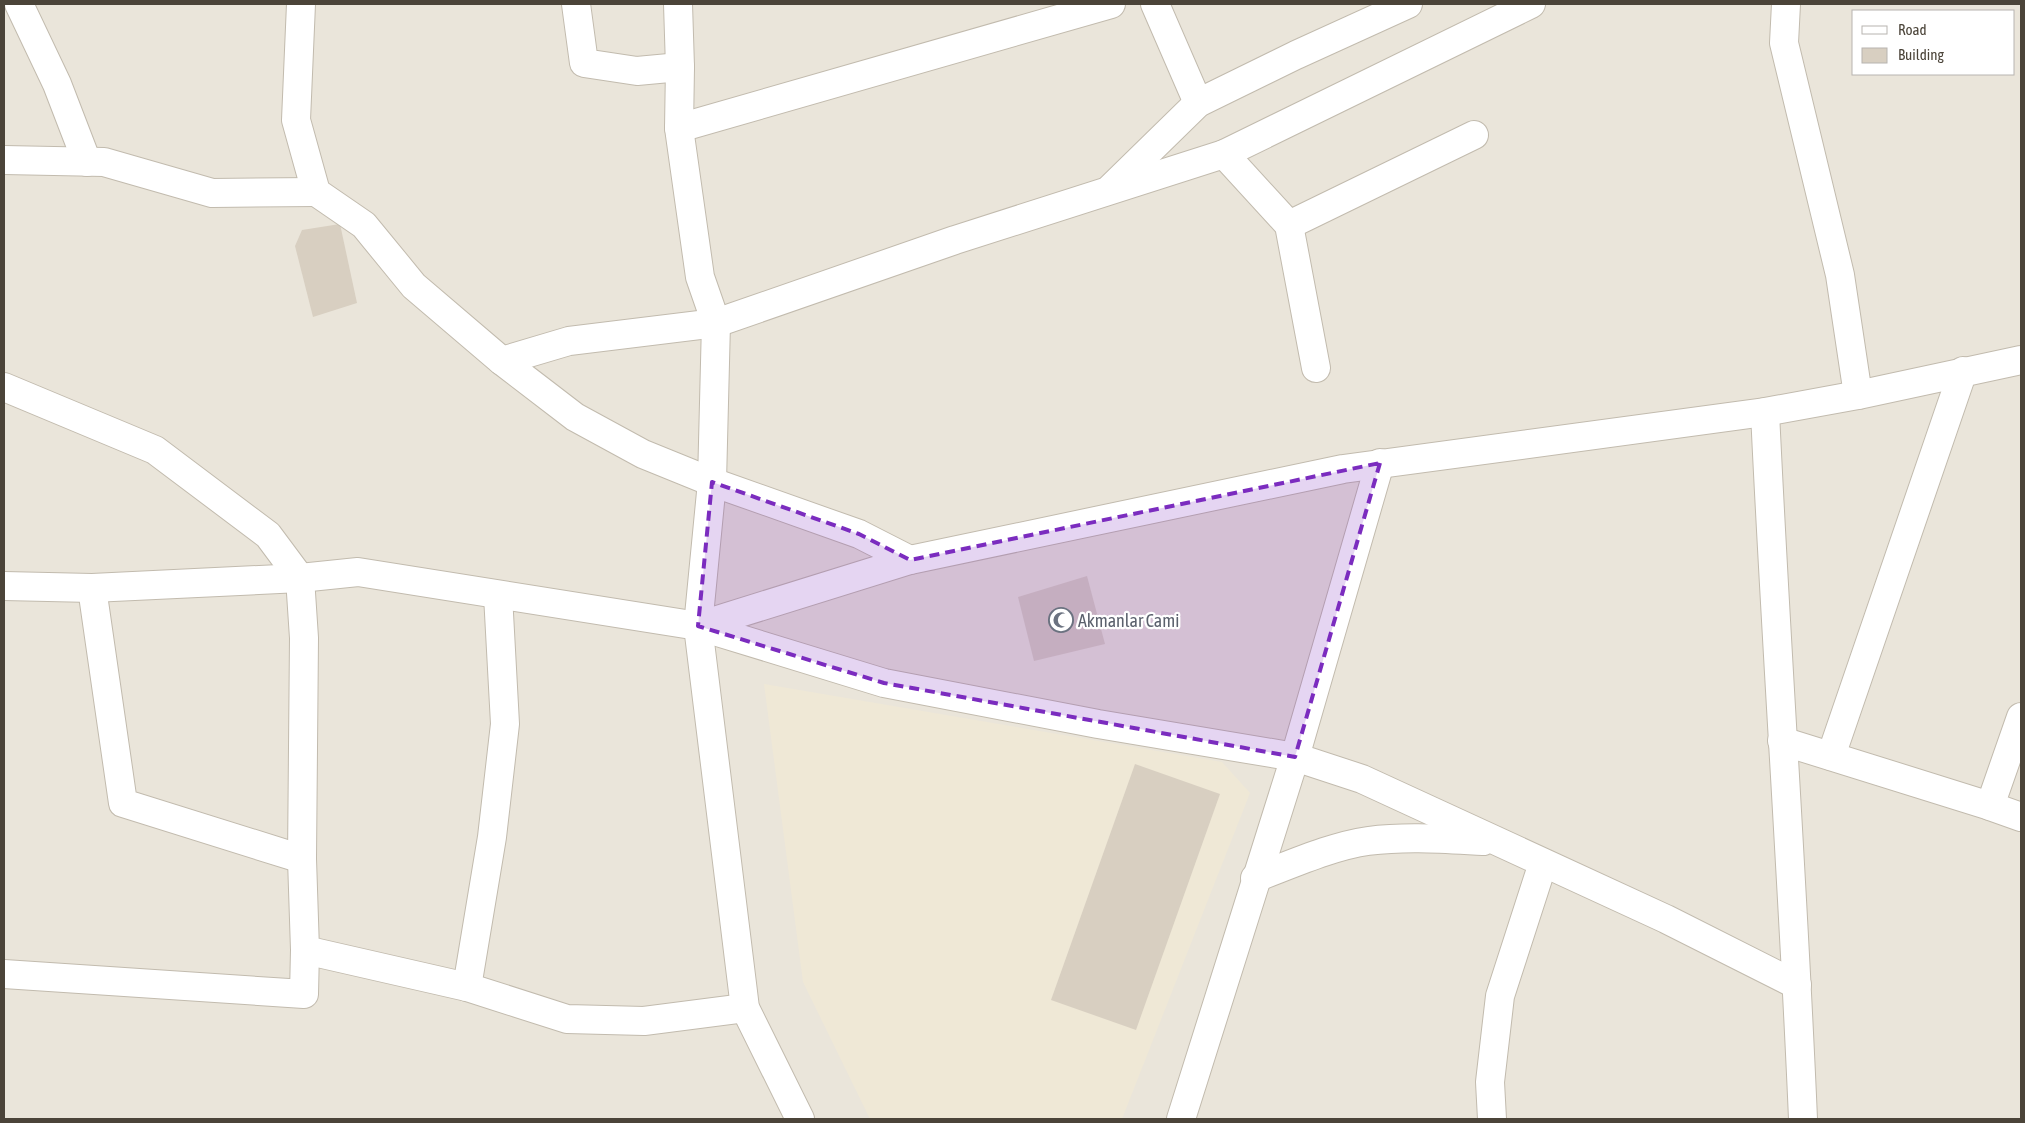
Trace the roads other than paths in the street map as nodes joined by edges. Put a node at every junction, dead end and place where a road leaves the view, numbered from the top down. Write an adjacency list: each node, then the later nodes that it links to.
1 (19, 4): 16 (street)
2 (301, 4): 18 (street)
3 (576, 4): 10 (street)
4 (678, 4): 10 (street)
5 (1111, 4): 12 (street)
6 (1155, 4): 11 (street)
7 (1408, 4): 11 (street)
8 (1531, 4): 14 (street)
9 (1786, 4): 26 (street)
10 (680, 67): 12 (street)
11 (1198, 103): 17 (street)
12 (679, 128): 20 (street)
13 (1474, 135): 19 (street)
14 (1224, 154): 17 (street); 19 (street)
15 (4, 160): 16 (street)
16 (87, 162): 18 (street)
17 (1107, 191): 20 (street)
18 (316, 192): 22 (street)
19 (1289, 224): 23 (street)
20 (716, 323): 22 (street); 29 (street)
21 (2021, 360): 24 (street)
22 (502, 361): 29 (street)
23 (1316, 368)
24 (1963, 372): 26 (street); 38 (street)
25 (4, 387): 31 (street)
26 (1858, 395): 27 (street)
27 (1765, 412): 28 (street); 37 (street)
28 (1380, 463): 30 (street); 39 (street)
29 (712, 482): 30 (street); 35 (street)
30 (910, 560): 35 (street)
31 (300, 578): 33 (street); 34 (street); 43 (street)
32 (4, 586): 33 (street)
33 (92, 588): 43 (street)
34 (498, 595): 35 (street); 49 (street)
35 (698, 626): 39 (street); 50 (street)
36 (2021, 717): 40 (street)
37 (1782, 741): 38 (street); 48 (street)
38 (1831, 756): 40 (street)
39 (1295, 757): 42 (street); 45 (street)
40 (1990, 806): 41 (street)
41 (2021, 817)
42 (1498, 842): 44 (street); 45 (street)
43 (302, 859): 46 (street)
44 (1543, 863): 48 (street); 53 (street)
45 (1256, 878): 52 (street)
46 (305, 950): 47 (street); 49 (street)
47 (4, 974)
48 (1798, 985): 54 (street)
49 (467, 987): 50 (street)
50 (745, 1008): 51 (street)
51 (800, 1119)
52 (1181, 1119)
53 (1492, 1119)
54 (1803, 1119)

